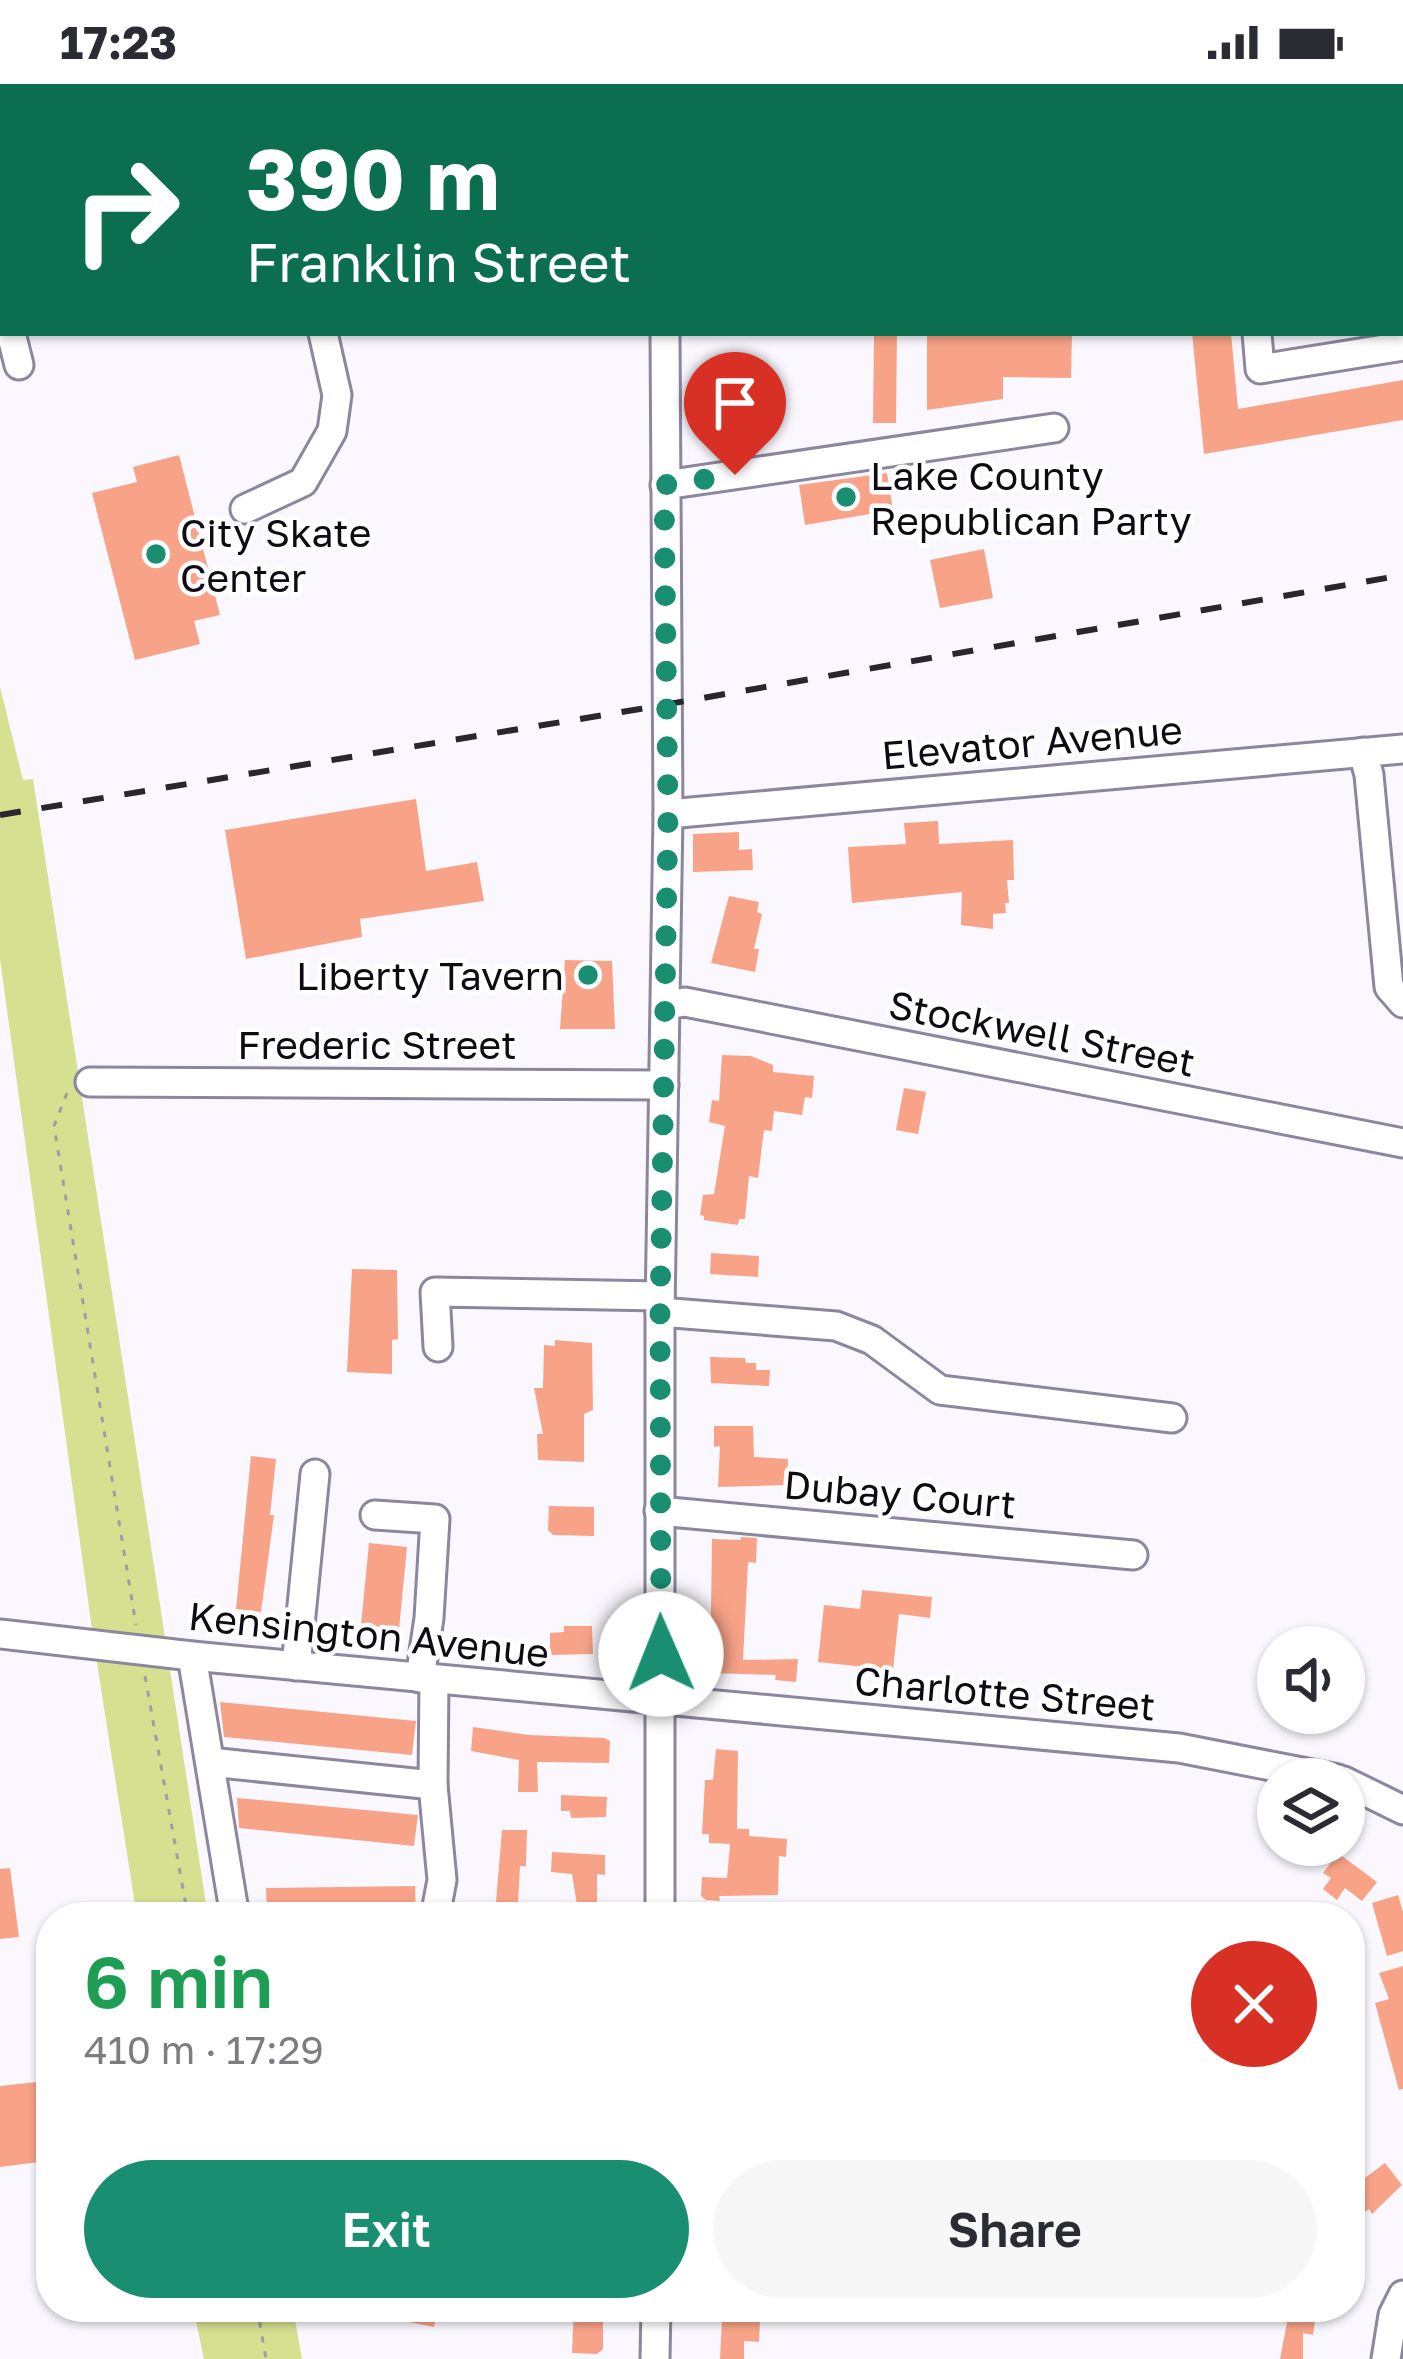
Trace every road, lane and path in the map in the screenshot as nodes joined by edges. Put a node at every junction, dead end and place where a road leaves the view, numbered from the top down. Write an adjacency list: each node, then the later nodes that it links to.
1 (12, 336): 6 (street)
2 (324, 336): 9 (street)
3 (665, 336): 8 (street)
4 (1257, 336): 5 (street)
5 (1403, 346)
6 (19, 365)
7 (1054, 428): 8 (street)
8 (664, 485): 12 (street)
9 (245, 509)
10 (1403, 749): 11 (street, Elevator Avenue)
11 (1363, 752): 12 (street, Elevator Avenue); 13 (street)
12 (668, 814): 14 (street)
13 (1403, 1003)
14 (666, 1005): 16 (street); 17 (street, Stockwell Street)
15 (90, 1082): 16 (street, Frederic Street); 26 (path)
16 (664, 1085): 18 (street)
17 (1403, 1143)
18 (660, 1304): 19 (street); 20 (street); 22 (street)
19 (438, 1346)
20 (1172, 1418)
21 (316, 1474): 28 (street)
22 (658, 1511): 24 (street, Dubay Court); 30 (street)
23 (375, 1515): 29 (street)
24 (1133, 1555)
25 (0, 1634): 26 (street, Kensington Avenue)
26 (140, 1649): 27 (street, Kensington Avenue); 36 (path)
27 (192, 1656): 28 (street, Kensington Avenue); 31 (street)
28 (296, 1666): 29 (street, Kensington Avenue)
29 (426, 1679): 30 (street, Kensington Avenue); 33 (street)
30 (662, 1701): 32 (street, Charlotte Street); 39 (street)
31 (210, 1762): 33 (street); 37 (street)
32 (1257, 1763)
33 (434, 1785): 38 (street)
34 (1365, 1792): 35 (street, Charlotte Street)
35 (1403, 1810)
36 (185, 1902)
37 (233, 1902)
38 (438, 1902)
39 (660, 1902)
40 (1403, 2295): 45 (street)
41 (260, 2322): 43 (path)
42 (656, 2322): 44 (street)
43 (266, 2359)
44 (655, 2359)
45 (1386, 2359)

